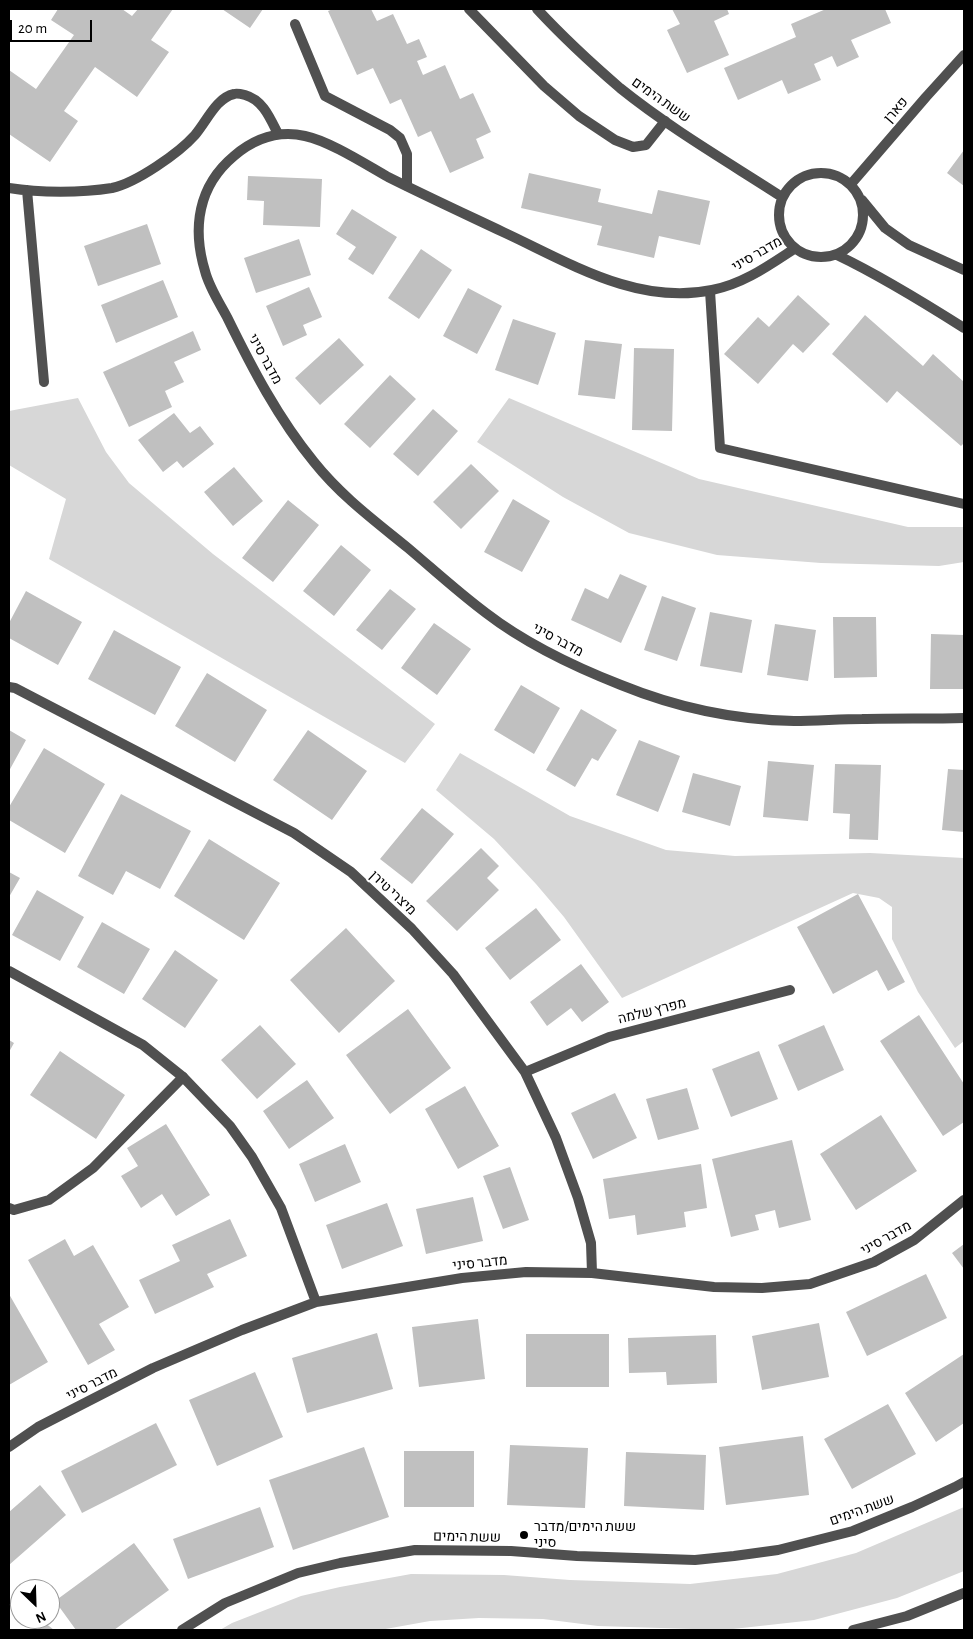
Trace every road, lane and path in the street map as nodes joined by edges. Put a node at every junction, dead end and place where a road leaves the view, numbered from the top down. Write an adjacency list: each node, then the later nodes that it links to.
1 (469, 9): 5 (street)
2 (537, 9): 5 (street, ששת הימים)
3 (295, 24): 8 (street)
4 (964, 55): 7 (street, פארן)
5 (665, 121): 12 (street, ששת הימים)
6 (278, 134): 8 (street, מדבר סיני); 10 (street); 21 (street, מדבר סיני)
7 (851, 184): 11 (street); 12 (street)
8 (407, 186): 16 (street, מדבר סיני)
9 (9, 188): 10 (street)
10 (27, 190): 18 (street)
11 (860, 196): 14 (street); 15 (street)
12 (782, 197): 13 (street)
13 (794, 249): 14 (street); 16 (street, מדבר סיני)
14 (837, 255): 17 (street)
15 (964, 270)
16 (710, 291): 19 (street)
17 (964, 328)
18 (44, 382)
19 (964, 504)
20 (9, 687): 24 (street, מיצרי טירן)
21 (964, 718)
22 (9, 971): 25 (street)
23 (790, 990): 24 (street, מפרץ שלמה)
24 (525, 1072): 28 (street, מיצרי טירן)
25 (183, 1077): 27 (street); 29 (street)
26 (964, 1200): 28 (street, מדבר סיני)
27 (9, 1208)
28 (592, 1273): 29 (street, מדבר סיני)
29 (316, 1302): 30 (street, מדבר סיני)
30 (9, 1446)
31 (964, 1482): 33 (street, ששת הימים)
32 (964, 1593): 34 (street)
33 (182, 1630)
34 (853, 1630)

